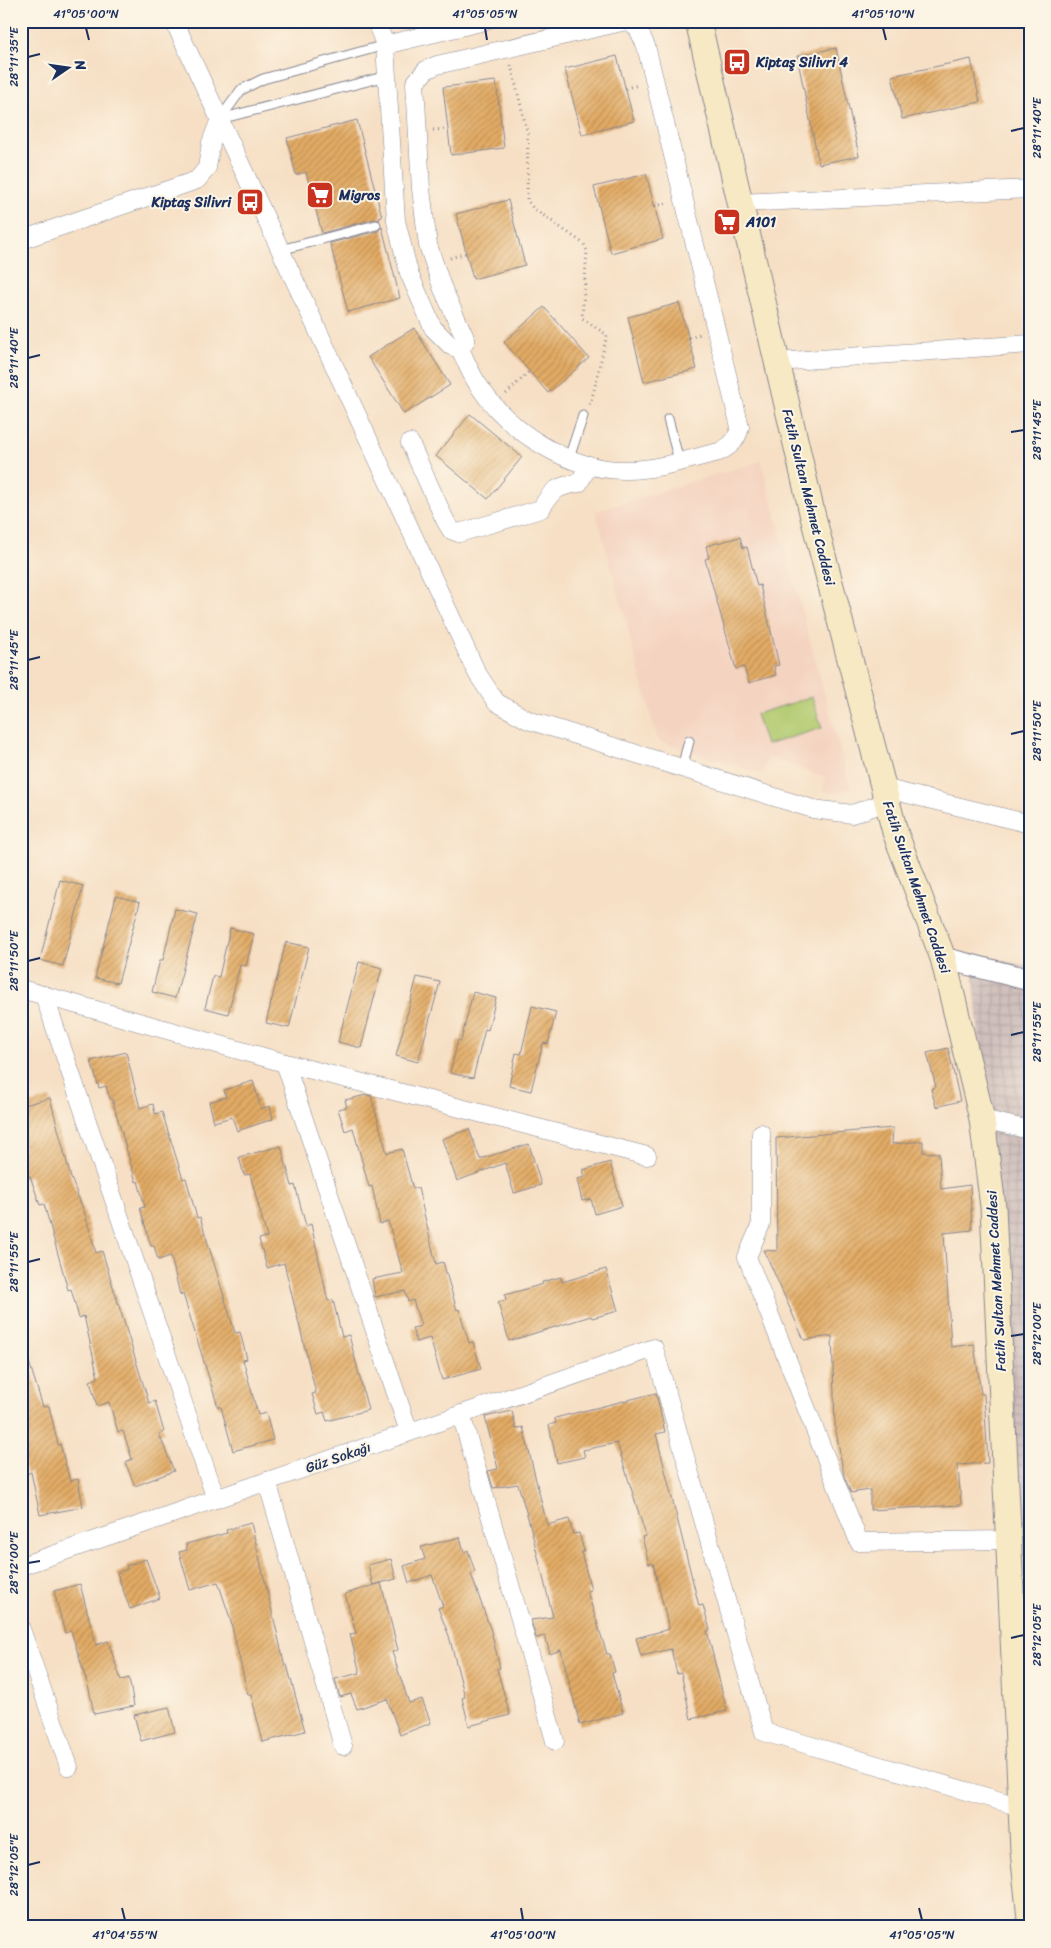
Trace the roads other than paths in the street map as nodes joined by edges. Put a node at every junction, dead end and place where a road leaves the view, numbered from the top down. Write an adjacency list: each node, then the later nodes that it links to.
1 (174, 21): 8 (street)
2 (376, 21): 6 (street)
3 (485, 21): 6 (street)
4 (628, 21): 15 (street); 21 (street)
5 (698, 21): 10 (main road, Fatih Sultan Mehmet Caddesi)
6 (385, 45): 7 (street); 8 (lane)
7 (387, 76): 8 (lane); 15 (street)
8 (220, 119): 12 (street); 13 (street)
9 (1030, 189): 10 (street)
10 (740, 203): 16 (main road, Fatih Sultan Mehmet Caddesi)
11 (376, 225): 13 (lane)
12 (21, 240)
13 (280, 250): 24 (street)
14 (1030, 344): 16 (street)
15 (460, 348): 20 (street)
16 (777, 362): 25 (main road, Fatih Sultan Mehmet Caddesi)
17 (582, 416): 20 (lane)
18 (668, 419): 21 (lane)
19 (410, 443): 22 (street)
20 (569, 458): 22 (street)
21 (679, 461): 22 (street)
22 (589, 465)
23 (689, 741): 24 (lane)
24 (682, 768): 25 (street)
25 (885, 795): 26 (street); 27 (main road, Fatih Sultan Mehmet Caddesi)
26 (1030, 824)
27 (943, 958): 28 (street); 32 (main road, Fatih Sultan Mehmet Caddesi)
28 (1030, 980)
29 (21, 989): 30 (street)
30 (44, 995): 31 (street); 39 (street)
31 (285, 1063): 35 (street); 37 (street)
32 (982, 1119): 33 (street); 40 (main road, Fatih Sultan Mehmet Caddesi)
33 (1030, 1130)
34 (761, 1133): 40 (street)
35 (647, 1156)
36 (461, 1414): 37 (street, Güz Sokağı); 43 (street); 46 (street, Güz Sokağı)
37 (409, 1432): 38 (street, Güz Sokağı)
38 (267, 1481): 39 (street, Güz Sokağı); 44 (street)
39 (216, 1499): 41 (street, Güz Sokağı)
40 (1009, 1540): 46 (main road, Fatih Sultan Mehmet Caddesi)
41 (21, 1566)
42 (21, 1629): 45 (street)
43 (555, 1741)
44 (343, 1746)
45 (70, 1767)
46 (1021, 1807): 47 (main road, Fatih Sultan Mehmet Caddesi)
47 (1030, 1918)

